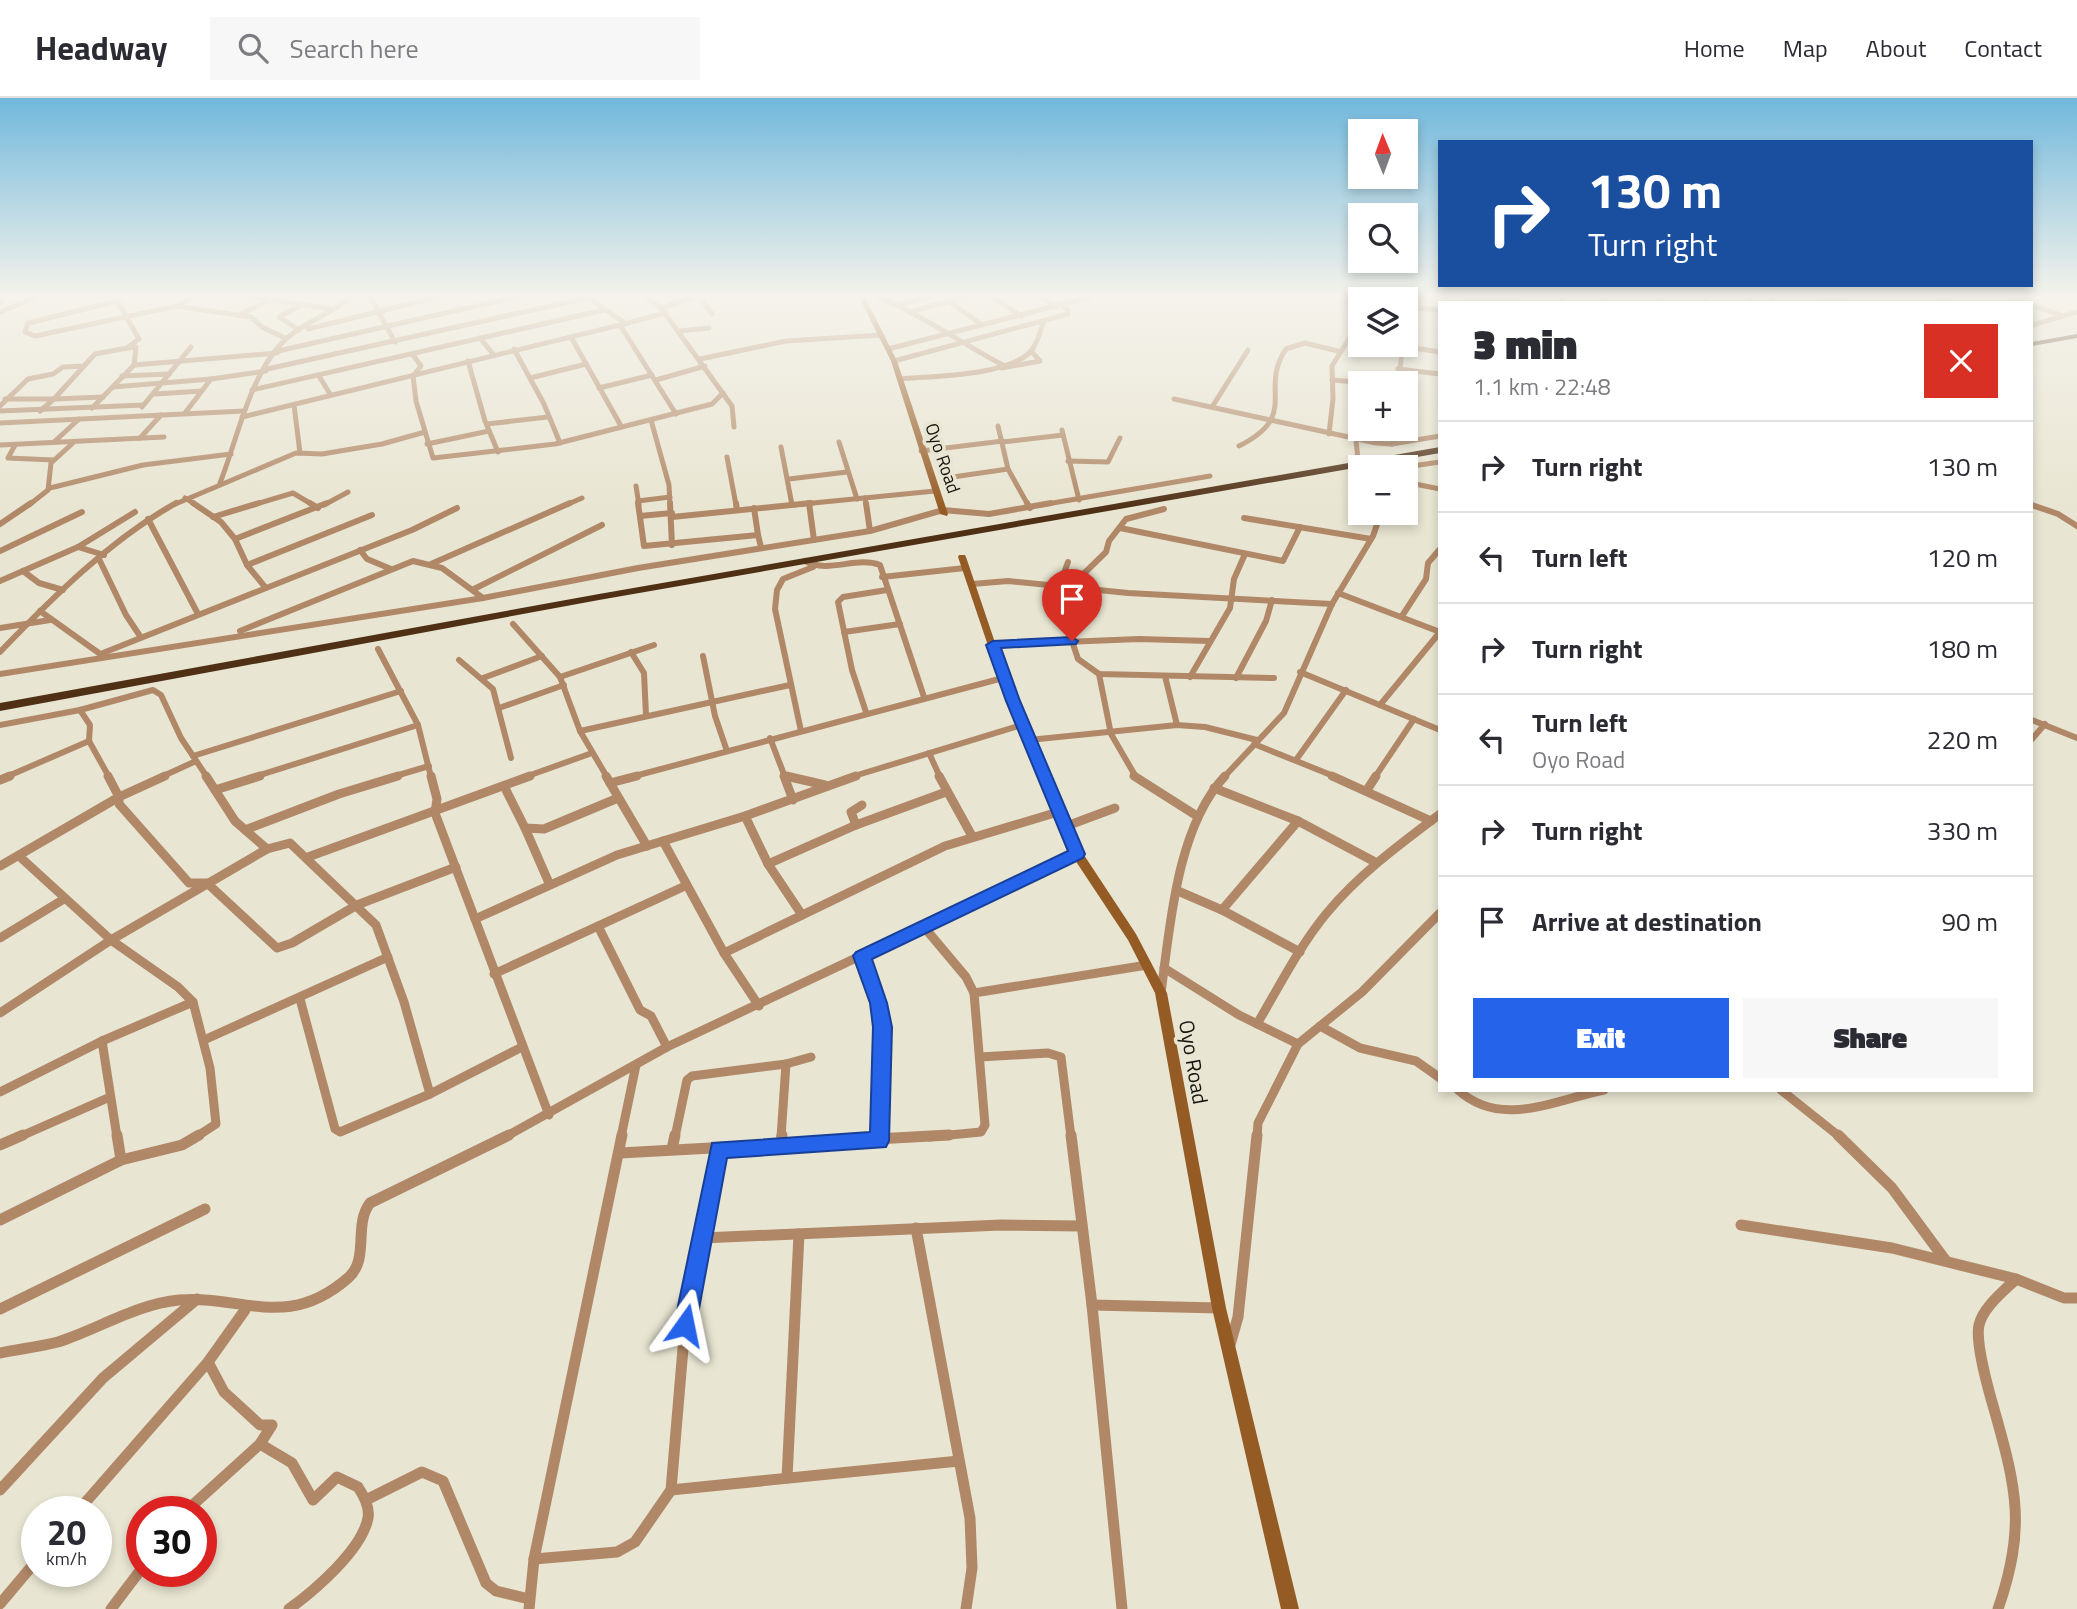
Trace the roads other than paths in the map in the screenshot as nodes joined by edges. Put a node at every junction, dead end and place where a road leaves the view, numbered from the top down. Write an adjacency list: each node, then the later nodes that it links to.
1 (62, 368): 45 (street)
2 (83, 368): 47 (street)
3 (131, 368): 27 (street)
4 (176, 368): 25 (street)
5 (278, 368): 23 (street)
6 (359, 368): 28 (street)
7 (420, 368): 29 (street)
8 (444, 368): 29 (street)
9 (470, 368): 65 (street)
10 (525, 368): 30 (street)
11 (571, 368): 30 (street)
12 (588, 368): 38 (street)
13 (648, 368): 31 (street)
14 (699, 368): 31 (street)
15 (706, 368): 41 (street)
16 (896, 368): 33 (street, Oyo Road)
17 (996, 368): 24 (street)
18 (1009, 368): 24 (street)
19 (1237, 368): 50 (street)
20 (1277, 368): 61 (street)
21 (1332, 368): 34 (street)
22 (1398, 369): 26 (street)
23 (267, 370): 32 (street); 39 (street)
24 (990, 370): 33 (street)
25 (169, 374): 27 (street); 36 (street)
26 (1438, 374)
27 (122, 376): 37 (street)
28 (319, 376): 39 (street); 43 (street)
29 (413, 376): 43 (street); 70 (street)
30 (530, 377): 59 (street)
31 (654, 378): 38 (street); 56 (street)
32 (211, 379): 36 (street); 40 (street)
33 (900, 379): 91 (street, Oyo Road)
34 (1332, 380): 35 (street); 71 (street)
35 (1348, 381)
36 (163, 383): 37 (street); 42 (street)
37 (113, 387): 44 (street)
38 (598, 388): 66 (street)
39 (252, 390): 55 (street)
40 (201, 391): 42 (street); 54 (street)
41 (723, 393): 56 (street); 68 (street)
42 (155, 394): 48 (street)
43 (330, 394): 49 (street)
44 (103, 397): 47 (street); 52 (street)
45 (3, 399): 47 (street); 51 (street)
46 (1174, 399): 50 (street)
47 (54, 400): 53 (street)
48 (144, 405): 52 (street); 58 (street)
49 (294, 405): 55 (street); 94 (street)
50 (1212, 407): 61 (street)
51 (0, 408): 53 (street)
52 (92, 408): 53 (street); 60 (street)
53 (41, 410): 63 (street)
54 (185, 413): 55 (street); 57 (street)
55 (243, 414): 95 (street)
56 (676, 414): 62 (street)
57 (161, 415): 58 (street); 74 (street)
58 (133, 417): 60 (street)
59 (548, 417): 65 (street); 83 (street)
60 (79, 419): 63 (street); 80 (street)
61 (1273, 419): 71 (street); 89 (street)
62 (651, 420): 66 (street); 118 (street)
63 (27, 422): 64 (street)
64 (0, 423)
65 (487, 424): 69 (street)
66 (621, 426): 83 (street)
67 (998, 426): 77 (street)
68 (734, 427)
69 (489, 431): 84 (street); 93 (street)
70 (425, 432): 84 (street); 94 (street)
71 (1329, 434): 76 (street)
72 (1438, 436): 85 (street)
73 (164, 437): 74 (street)
74 (139, 438): 81 (street)
75 (1120, 438): 100 (street)
76 (1348, 438)
77 (1003, 441): 91 (street); 100 (street); 104 (street)
78 (1365, 441): 85 (street)
79 (1392, 441): 85 (street)
80 (54, 442): 81 (street); 87 (street)
81 (74, 442): 99 (street)
82 (839, 442): 106 (street)
83 (560, 443): 93 (street)
84 (427, 444): 93 (street)
85 (1392, 444)
86 (0, 445): 87 (street)
87 (15, 445): 99 (street)
88 (1438, 445): 96 (highway)
89 (1239, 446)
90 (781, 447): 110 (street)
91 (921, 451): 116 (street, Oyo Road)
92 (1438, 451): 97 (highway)
93 (498, 452)
94 (300, 453): 111 (street)
95 (231, 454): 111 (street); 114 (street)
96 (1385, 455)
97 (1418, 456)
98 (727, 457): 133 (street)
99 (54, 460): 114 (street)
100 (1068, 461): 123 (street)
101 (1348, 462): 108 (highway)
102 (1438, 462): 103 (street)
103 (1418, 465)
104 (1008, 469): 109 (street); 131 (street)
105 (1348, 469): 108 (highway)
106 (847, 472): 110 (street); 122 (street)
107 (1210, 476): 123 (street)
108 (1283, 476): 164 (highway); 223 (highway)
109 (946, 478)
110 (789, 479): 126 (street)
111 (220, 483): 119 (street)
112 (1418, 485): 115 (street)
113 (636, 486): 124 (street)
114 (50, 488): 143 (street)
115 (1438, 489)
116 (935, 491): 121 (street); 136 (street, Oyo Road)
117 (348, 492): 128 (street)
118 (670, 497): 124 (street); 138 (street)
119 (185, 498): 140 (street); 142 (street)
120 (582, 498): 166 (street)
121 (865, 498): 122 (street); 149 (street)
122 (857, 499): 125 (street)
123 (1079, 500): 131 (street)
124 (638, 501): 139 (street)
125 (809, 503): 126 (street); 153 (street)
126 (792, 505): 130 (street)
127 (2033, 505): 146 (street)
128 (318, 508): 140 (street); 151 (street)
129 (457, 508): 157 (street)
130 (754, 508): 133 (street); 150 (street)
131 (1030, 509): 136 (street)
132 (1164, 509): 148 (street)
133 (737, 510): 138 (street)
134 (82, 512): 158 (street)
135 (135, 512): 155 (street)
136 (943, 512): 149 (street)
137 (372, 514): 165 (street)
138 (672, 515): 139 (street); 154 (street)
139 (640, 516): 154 (street)
140 (213, 517): 151 (street)
141 (1244, 518): 147 (street)
142 (148, 519): 161 (street); 184 (street)
143 (0, 524)
144 (602, 525): 175 (street)
145 (1376, 525): 152 (street)
146 (2077, 526)
147 (1300, 527): 152 (street); 160 (street)
148 (1120, 528): 160 (street); 174 (street)
149 (870, 531): 153 (street)
150 (758, 535): 154 (street); 156 (street)
151 (234, 539): 165 (street)
152 (1371, 539): 178 (street)
153 (814, 540): 156 (street)
154 (672, 545)
155 (78, 547): 161 (street); 168 (street)
156 (761, 547): 179 (street)
157 (360, 550): 167 (street); 172 (street)
158 (0, 551)
159 (1438, 551): 185 (street)
160 (1245, 554): 180 (street)
161 (102, 557): 176 (street); 195 (street)
162 (964, 562): 169 (street); 171 (street, Oyo Road)
163 (1068, 562): 173 (street)
164 (809, 564): 169 (street); 218 (street); 225 (highway)
165 (247, 565): 172 (street)
166 (432, 565): 167 (street); 175 (street)
167 (391, 569): 194 (street)
168 (23, 572): 170 (street); 176 (street)
169 (882, 577): 177 (street)
170 (0, 581)
171 (972, 584): 173 (street); 199 (street, Oyo Road)
172 (265, 587): 184 (street)
173 (1059, 587): 174 (street)
174 (1069, 588): 180 (street)
175 (474, 589): 179 (street)
176 (63, 590): 183 (street)
177 (887, 590): 188 (street); 192 (street)
178 (1338, 593): 182 (street); 185 (street)
179 (483, 598): 194 (street)
180 (1233, 598): 181 (street); 197 (street)
181 (1272, 600): 182 (street); 215 (street)
182 (1332, 604): 207 (street)
183 (40, 611): 186 (street); 189 (street)
184 (198, 614): 195 (street)
185 (1402, 617): 191 (street)
186 (50, 620): 189 (street); 203 (street)
187 (513, 624): 204 (street)
188 (900, 624): 192 (street); 221 (street)
189 (24, 626): 190 (street); 201 (street)
190 (0, 628)
191 (1438, 631)
192 (844, 632): 228 (street)
193 (1438, 634): 224 (street)
194 (231, 635): 203 (street)
195 (140, 636): 203 (street)
196 (1072, 641): 197 (street); 199 (street); 209 (street)
197 (1209, 641): 212 (street)
198 (654, 645): 202 (street)
199 (993, 645): 214 (street, Oyo Road)
200 (378, 649): 220 (street)
201 (0, 652)
202 (631, 652): 211 (street); 229 (street)
203 (102, 655): 208 (street)
204 (542, 656): 211 (street); 213 (street)
205 (703, 656): 222 (street)
206 (459, 660): 213 (street)
207 (1300, 672): 219 (street); 248 (street)
208 (0, 674)
209 (1099, 674): 210 (street); 242 (street)
210 (1165, 676): 212 (street); 237 (street)
211 (560, 677): 217 (street)
212 (1190, 677): 215 (street)
213 (484, 678): 226 (street)
214 (1003, 678): 221 (street); 236 (street, Oyo Road)
215 (1236, 678): 216 (street)
216 (1274, 678)
217 (564, 685): 226 (street); 239 (street)
218 (790, 685): 222 (street); 240 (street)
219 (1346, 690): 224 (street); 254 (street)
220 (401, 691): 235 (street); 252 (street)
221 (924, 697): 228 (street)
222 (713, 700): 229 (street); 249 (street)
223 (0, 701)
224 (1380, 705): 230 (street)
225 (0, 707)
226 (499, 708): 253 (street)
227 (80, 710): 232 (street); 247 (street); 252 (street)
228 (866, 712): 240 (street)
229 (646, 715): 239 (street)
230 (1414, 719): 238 (street); 263 (street)
231 (2033, 720): 233 (street)
232 (15, 722): 234 (street); 241 (street)
233 (2045, 724): 244 (street); 245 (street)
234 (0, 725)
235 (418, 725): 255 (street); 262 (street)
236 (1022, 725): 246 (street, Oyo Road); 251 (street)
237 (1177, 725): 242 (street); 248 (street)
238 (1438, 729)
239 (580, 731): 250 (street)
240 (801, 731): 243 (street)
241 (0, 732)
242 (1111, 734): 246 (street); 273 (street)
243 (770, 738): 249 (street); 256 (street)
244 (2033, 738)
245 (2077, 738)
246 (1029, 740): 270 (street, Oyo Road)
247 (89, 741): 257 (street); 265 (street)
248 (1256, 742): 254 (street); 261 (street)
249 (727, 751): 258 (street)
250 (593, 753): 258 (street); 260 (street)
251 (929, 753): 259 (street); 264 (street)
252 (195, 758): 262 (street); 265 (street)
253 (511, 758)
254 (1296, 760): 263 (street)
255 (429, 765): 271 (street); 280 (street)
256 (783, 775): 259 (street); 267 (street)
257 (0, 780)
258 (610, 783): 266 (street)
259 (826, 785): 267 (street)
260 (504, 786): 271 (street); 279 (street)
261 (1214, 788): 273 (street); 275 (street)
262 (215, 790): 280 (street)
263 (1367, 790): 276 (street)
264 (946, 792): 277 (street); 281 (street)
265 (119, 797): 286 (street); 292 (street)
266 (618, 798): 279 (street); 283 (street)
267 (793, 800): 272 (street)
268 (862, 805): 277 (street)
269 (1115, 808): 278 (street)
270 (1058, 812): 278 (street, Oyo Road); 281 (street)
271 (435, 813): 287 (street); 291 (street)
272 (745, 816): 282 (street); 289 (street)
273 (1197, 816): 295 (street)
274 (1438, 816): 276 (street)
275 (1298, 821): 288 (street); 298 (street)
276 (1431, 821): 288 (street)
277 (856, 825): 289 (street)
278 (1064, 827): 285 (street, Oyo Road)
279 (525, 828): 293 (street)
280 (245, 830): 284 (street)
281 (972, 836): 299 (street)
282 (663, 841): 283 (street); 294 (street)
283 (647, 846): 293 (street)
284 (267, 849): 287 (street); 292 (street)
285 (1077, 854): 303 (street); 310 (street, Oyo Road)
286 (19, 856): 290 (street); 296 (street)
287 (308, 857): 297 (street)
288 (1377, 863): 306 (street)
289 (768, 864): 299 (street)
290 (0, 866)
291 (456, 867): 297 (street); 301 (street)
292 (207, 883): 297 (street); 305 (street)
293 (549, 883): 301 (street)
294 (685, 886): 302 (street); 307 (street)
295 (1178, 891): 298 (street); 311 (street)
296 (64, 899): 304 (street); 305 (street)
297 (357, 905): 309 (street)
298 (1222, 909): 306 (street)
299 (802, 915): 307 (street)
300 (1438, 915): 320 (street)
301 (475, 919): 312 (street)
302 (597, 926): 312 (street); 324 (street)
303 (924, 927): 308 (street); 313 (street)
304 (0, 938)
305 (111, 940): 316 (street); 318 (street)
306 (1300, 952): 319 (street)
307 (724, 953): 317 (street)
308 (862, 956): 317 (street); 338 (street)
309 (388, 957): 315 (street); 335 (street)
310 (1147, 965): 313 (street); 314 (street, Oyo Road)
311 (1164, 968): 314 (street); 319 (street)
312 (494, 974): 325 (street)
313 (974, 993): 327 (street)
314 (1161, 993): 357 (street, Oyo Road)
315 (300, 999): 321 (street); 335 (street)
316 (193, 1002): 321 (street); 322 (street)
317 (759, 1006): 324 (street)
318 (0, 1013)
319 (1257, 1024): 323 (street)
320 (1320, 1026): 323 (street); 330 (street)
321 (205, 1040): 344 (street)
322 (102, 1041): 331 (street); 336 (street)
323 (1298, 1044): 360 (street)
324 (667, 1047): 329 (street)
325 (522, 1048): 335 (street); 337 (street)
326 (811, 1057): 328 (street)
327 (980, 1057): 338 (street); 348 (street)
328 (786, 1064): 339 (street); 341 (street)
329 (636, 1065): 337 (street); 343 (street)
330 (1438, 1077)
331 (0, 1092)
332 (1460, 1092): 333 (street)
333 (1594, 1092)
334 (1784, 1092): 352 (street)
335 (430, 1094)
336 (110, 1097): 340 (street); 344 (street)
337 (549, 1115): 359 (street)
338 (879, 1141): 339 (street)
339 (780, 1144): 342 (street)
340 (0, 1145)
341 (672, 1149): 342 (street); 343 (street)
342 (719, 1149): 351 (street)
343 (620, 1153): 371 (street)
344 (121, 1160): 346 (street)
345 (205, 1209): 358 (street)
346 (0, 1220)
347 (1741, 1225): 352 (street)
348 (1083, 1226): 349 (street); 356 (street)
349 (916, 1228): 350 (street); 364 (street)
350 (799, 1234): 351 (street); 365 (street)
351 (703, 1238): 367 (street)
352 (1946, 1261): 353 (street)
353 (2016, 1279): 354 (street); 381 (street)
354 (2077, 1298)
355 (197, 1300): 359 (street); 361 (street); 366 (street)
356 (1092, 1305): 357 (street); 379 (street)
357 (1219, 1308): 360 (street, Oyo Road)
358 (0, 1309)
359 (245, 1310): 362 (street)
360 (1230, 1345): 380 (street, Oyo Road)
361 (0, 1353)
362 (208, 1362): 363 (street); 368 (street)
363 (260, 1444): 369 (street); 370 (street)
364 (959, 1461): 365 (street); 378 (street)
365 (787, 1478): 367 (street)
366 (0, 1490)
367 (671, 1490): 371 (street)
368 (91, 1496)
369 (203, 1496)
370 (366, 1500): 375 (street); 377 (street)
371 (534, 1559): 375 (street)
372 (21, 1579): 374 (street)
373 (128, 1587): 376 (street)
374 (0, 1604)
375 (529, 1604)
376 (111, 1609)
377 (289, 1609)
378 (965, 1609)
379 (1122, 1609)
380 (1290, 1609)
381 (1997, 1609)

